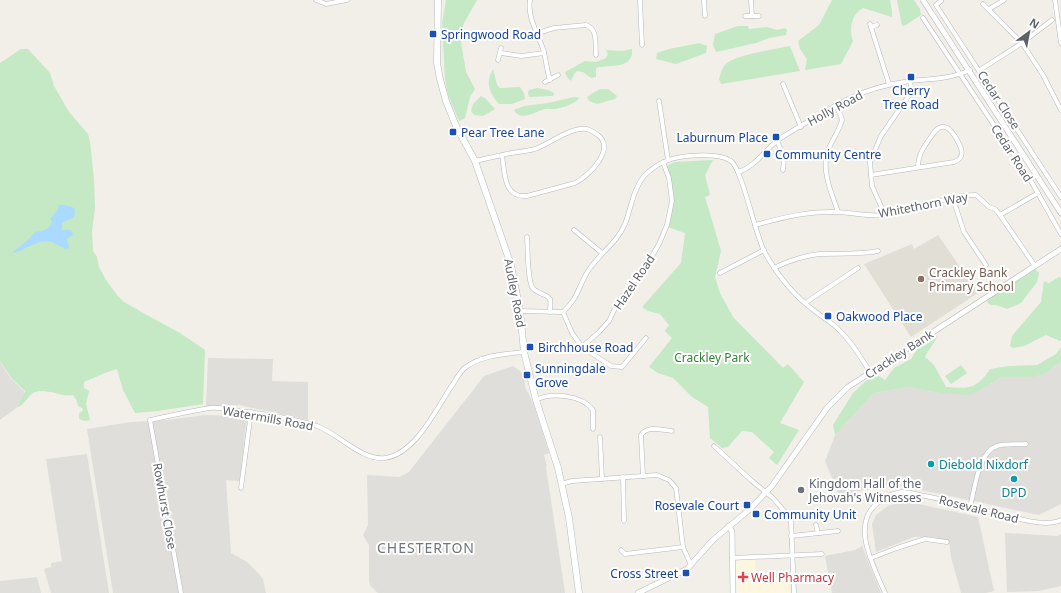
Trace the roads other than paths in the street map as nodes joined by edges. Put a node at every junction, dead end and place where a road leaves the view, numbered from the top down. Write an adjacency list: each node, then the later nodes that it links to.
1 (316, 0): 2 (street)
2 (348, 0)
3 (431, 0): 4 (street)
4 (438, 0): 47 (main road, Audley Road)
5 (530, 0): 23 (street)
6 (640, 0): 26 (street)
7 (704, 0): 15 (street)
8 (751, 0): 17 (street)
9 (923, 0): 30 (street, Cedar Road)
10 (1004, 0): 14 (street)
11 (1055, 0): 20 (street)
12 (941, 1): 31 (street, Cedar Close)
13 (983, 4): 14 (street)
14 (988, 10): 24 (street)
15 (705, 16)
16 (745, 16): 17 (street)
17 (752, 16): 18 (street)
18 (759, 16)
19 (926, 20): 32 (street, Cedar Road)
20 (1060, 22): 25 (street)
21 (1050, 23): 24 (street)
22 (877, 25): 38 (street)
23 (538, 33): 27 (street); 28 (street)
24 (1022, 43): 31 (street); 41 (street)
25 (1061, 43)
26 (642, 45)
27 (544, 53): 29 (street); 34 (street)
28 (596, 55)
29 (498, 60)
30 (970, 70): 32 (street, Holly Road); 45 (street, Cedar Road)
31 (980, 70): 43 (street, Cedar Close)
32 (960, 74): 35 (street, Holly Road); 53 (street, Cedar Road)
33 (558, 75): 34 (street)
34 (550, 80): 36 (street)
35 (910, 81): 38 (street, Holly Road); 52 (street)
36 (545, 82)
37 (783, 84): 42 (street)
38 (889, 84): 40 (street, Holly Road)
39 (659, 101): 48 (street, Hazel Road)
40 (836, 106): 42 (street, Holly Road); 56 (street)
41 (1061, 110)
42 (801, 127): 44 (street, Holly Road)
43 (1022, 136): 45 (street, Cedar Road); 54 (street, Cedar Close)
44 (777, 141): 50 (street); 51 (street, Holly Road)
45 (1015, 141): 57 (street, Cedar Road)
46 (502, 155): 46 (street); 47 (street)
47 (475, 161): 74 (main road, Audley Road)
48 (666, 161): 51 (street); 67 (street); 78 (street, Hazel Road)
49 (918, 167): 49 (street); 52 (street)
50 (783, 170)
51 (738, 172): 60 (street)
52 (871, 174): 58 (street)
53 (1038, 193): 59 (street); 62 (street, Cedar Road)
54 (1061, 197)
55 (953, 199): 58 (street, Whitethorn Way); 59 (street, Whitethorn Way); 68 (street)
56 (838, 212): 58 (street, Whitethorn Way); 60 (street, Whitethorn Way)
57 (1061, 213)
58 (885, 215)
59 (1000, 215): 69 (street, Whitethorn Way)
60 (755, 225): 65 (street)
61 (574, 230): 67 (street)
62 (1060, 231)
63 (527, 237): 75 (street)
64 (1061, 249): 69 (street, Crackley Bank)
65 (764, 250): 70 (street); 72 (street)
66 (878, 251): 70 (street)
67 (602, 253): 76 (street)
68 (986, 265)
69 (1035, 266): 80 (street, Crackley Bank)
70 (774, 268): 73 (street)
71 (858, 268): 73 (street)
72 (720, 274)
73 (805, 303): 80 (street)
74 (520, 311): 75 (street); 79 (main road, Audley Road)
75 (550, 312): 76 (street)
76 (563, 312): 78 (street)
77 (646, 338): 78 (street)
78 (582, 347)
79 (524, 352): 81 (main road, Audley Road); 82 (street, Watermills Road)
80 (870, 372): 94 (street, Crackley Bank)
81 (536, 400): 84 (street); 92 (main road, Audley Road)
82 (251, 412): 83 (street, Watermills Road); 93 (street)
83 (150, 420): 111 (street, Rowhurst Close)
84 (593, 429)
85 (672, 431): 89 (street)
86 (600, 437): 91 (street)
87 (1026, 444): 95 (street)
88 (714, 446): 94 (street)
89 (643, 476): 90 (street); 104 (street)
90 (623, 477): 91 (street); 97 (street)
91 (602, 479): 92 (street)
92 (562, 484): 112 (main road, Audley Road)
93 (241, 488)
94 (766, 492): 99 (street, Crackley Bank); 102 (street)
95 (970, 506): 96 (street, Rosevale Road); 109 (street, Rosevale Road)
96 (1061, 520)
97 (624, 521)
98 (816, 525): 101 (street)
99 (729, 526): 108 (street); 110 (street, Crackley Bank)
100 (838, 531): 101 (street)
101 (818, 533): 102 (street)
102 (791, 536): 107 (street)
103 (947, 542): 109 (street)
104 (683, 547): 105 (street); 110 (street)
105 (621, 550)
106 (822, 554): 107 (street)
107 (792, 555): 108 (street); 115 (street)
108 (732, 558): 114 (street)
109 (871, 558): 116 (street, Rosevale Road)
110 (691, 565): 113 (street, Crackley Bank)
111 (181, 593)
112 (579, 593)
113 (638, 593)
114 (734, 593)
115 (794, 593)
116 (885, 593)

